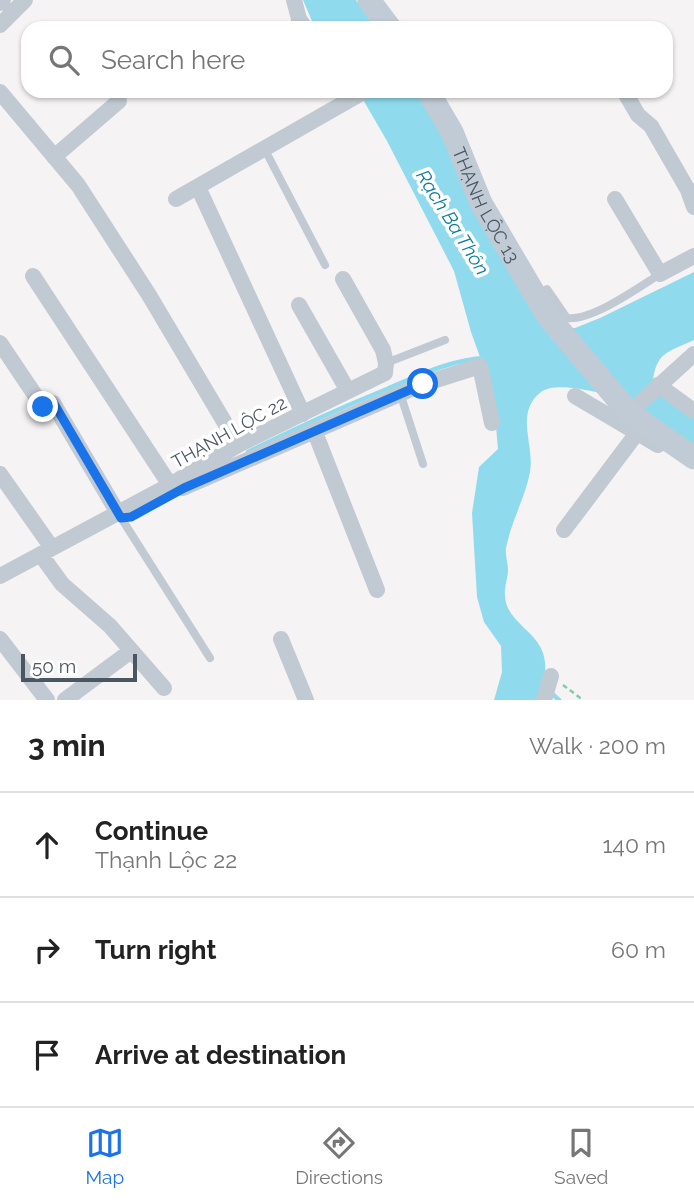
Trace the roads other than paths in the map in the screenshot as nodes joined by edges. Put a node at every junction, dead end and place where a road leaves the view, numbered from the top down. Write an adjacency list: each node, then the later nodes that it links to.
1 (25, 0): 6 (street)
2 (294, 0): 4 (street)
3 (369, 0): 5 (street)
4 (301, 21)
5 (385, 21)
6 (0, 25)
7 (0, 92): 13 (street)
8 (348, 98): 12 (street)
9 (432, 98): 24 (street, THẠNH LỘC 13)
10 (628, 98): 17 (street)
11 (119, 102): 13 (street)
12 (264, 148): 14 (street); 19 (lane)
13 (54, 157): 38 (street)
14 (198, 187): 15 (street); 34 (street)
15 (176, 199)
16 (615, 199): 20 (street)
17 (694, 207)
18 (694, 256): 20 (street)
19 (325, 265)
20 (660, 274): 24 (lane)
21 (33, 276): 43 (street)
22 (344, 279): 28 (street)
23 (299, 305): 30 (street)
24 (541, 305): 35 (street, THẠNH LỘC 13)
25 (445, 340): 28 (lane)
26 (0, 343): 44 (street)
27 (694, 354): 29 (street)
28 (386, 363): 30 (street, THẠNH LỘC 22)
29 (658, 385): 33 (street); 35 (street)
30 (348, 391): 34 (street, THẠNH LỘC 22)
31 (400, 393): 36 (street, THẠNH LỘC 22); 37 (street, THẠNH LỘC 22); 40 (lane)
32 (575, 396): 35 (street)
33 (694, 411)
34 (303, 414): 38 (street, THẠNH LỘC 22)
35 (628, 416): 39 (street); 41 (street); 45 (street)
36 (492, 423)
37 (314, 430): 44 (street, THẠNH LỘC 22); 48 (street)
38 (238, 445): 43 (street, THẠNH LỘC 22)
39 (694, 458)
40 (423, 464)
41 (694, 464)
42 (0, 474): 46 (street)
43 (170, 485): 44 (street, THẠNH LỘC 22)
44 (120, 515): 46 (street, THẠNH LỘC 22); 52 (lane)
45 (565, 530)
46 (46, 552): 47 (street, THẠNH LỘC 22); 51 (street)
47 (0, 576)
48 (377, 590)
49 (0, 639): 55 (street)
50 (281, 639): 57 (street)
51 (131, 651): 54 (street); 56 (street)
52 (210, 659)
53 (551, 676): 58 (street)
54 (164, 688)
55 (47, 700)
56 (65, 700)
57 (306, 700)
58 (544, 700)

